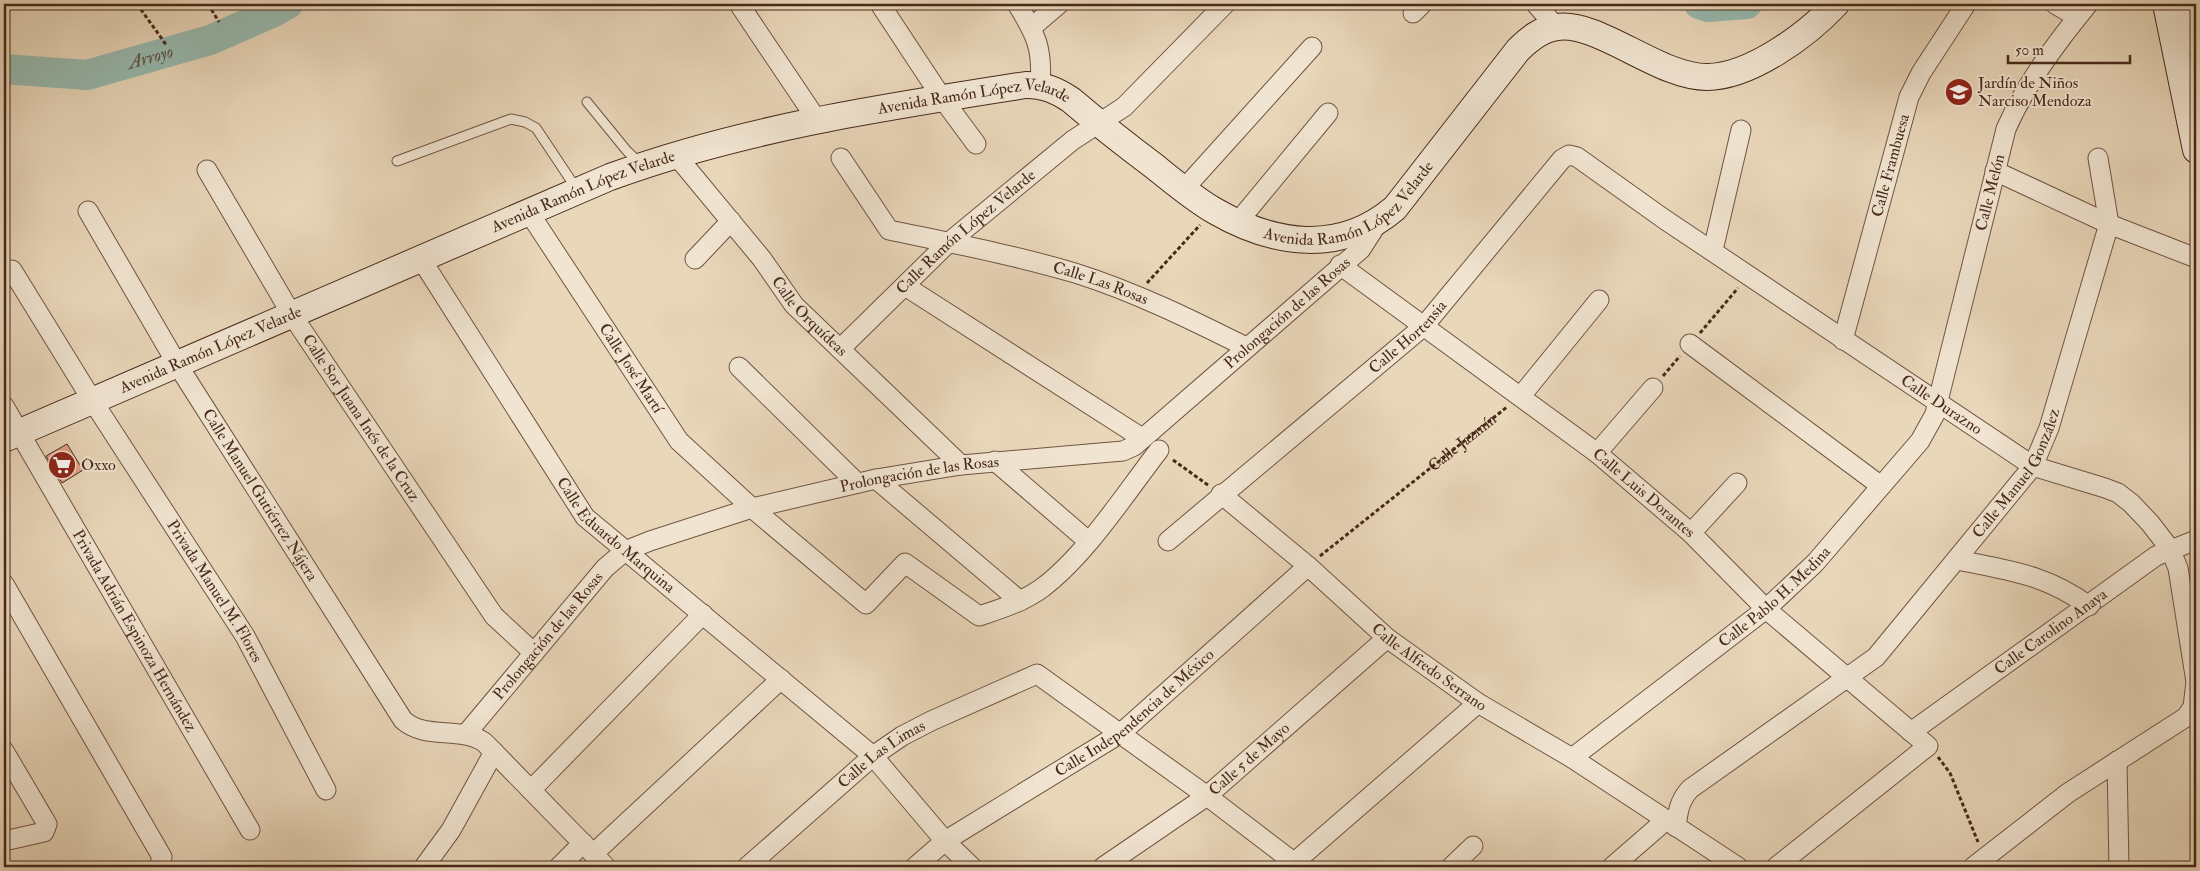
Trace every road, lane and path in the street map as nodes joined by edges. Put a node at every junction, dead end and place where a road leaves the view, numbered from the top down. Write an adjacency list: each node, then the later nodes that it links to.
1 (86, 4): 14 (path)
2 (137, 4): 20 (path)
3 (208, 4): 16 (path)
4 (739, 4): 27 (street)
5 (880, 4): 23 (street)
6 (1017, 4): 17 (street)
7 (1059, 4): 17 (street)
8 (1225, 4): 28 (street, Calle Ramón López Velarde)
9 (1536, 4): 18 (street)
10 (1836, 4): 18 (main road)
11 (1966, 4): 61 (street, Calle Frambuesa)
12 (2056, 4): 15 (street)
13 (2181, 7): 19 (main road); 25 (main road)
14 (4, 9)
15 (2083, 10): 39 (street, Calle Melón)
16 (219, 22)
17 (1032, 27): 22 (street)
18 (1556, 27): 47 (main road, Avenida Ramón López Velarde)
19 (2196, 43)
20 (167, 46)
21 (1312, 47): 40 (street)
22 (1040, 85): 23 (main road, Avenida Ramón López Velarde); 28 (main road, Avenida Ramón López Velarde)
23 (942, 98): 27 (main road, Avenida Ramón López Velarde); 30 (street)
24 (587, 102): 37 (lane)
25 (2191, 104): 31 (main road)
26 (1328, 113): 46 (street)
27 (816, 120): 32 (main road, Avenida Ramón López Velarde)
28 (1099, 123): 40 (main road, Avenida Ramón López Velarde); 49 (street, Calle Ramón López Velarde)
29 (1741, 130): 50 (street)
30 (976, 144)
31 (2196, 150)
32 (676, 154): 37 (main road, Avenida Ramón López Velarde); 45 (street, Calle Orquídeas)
33 (1569, 155): 50 (street, Calle Durazno); 60 (street, Calle Hortensia)
34 (841, 158): 49 (street, Calle Las Rosas)
35 (2098, 158): 48 (street)
36 (397, 161): 41 (lane)
37 (642, 165): 41 (main road, Avenida Ramón López Velarde)
38 (207, 170): 59 (street, Calle Sor Juana Inés de la Cruz)
39 (1994, 171): 48 (street); 70 (street, Calle Melón)
40 (1184, 189): 42 (main road, Avenida Ramón López Velarde)
41 (578, 190): 44 (main road, Avenida Ramón López Velarde)
42 (1213, 210): 46 (main road, Avenida Ramón López Velarde); 57 (path)
43 (88, 211): 65 (street, Calle Manuel Gutiérrez Nájera)
44 (528, 211): 52 (main road, Avenida Ramón López Velarde); 84 (street, Calle José Martí)
45 (731, 221): 53 (street); 64 (street, Calle Orquídeas)
46 (1237, 223): 47 (main road, Avenida Ramón López Velarde)
47 (1377, 224): 54 (street, Prolongación de las Rosas)
48 (2109, 224): 51 (street); 78 (street, Calle Manuel González)
49 (948, 243): 56 (street, Calle Ramón López Velarde); 57 (street, Calle Las Rosas)
50 (1713, 250): 61 (street, Calle Durazno)
51 (2196, 258)
52 (421, 259): 59 (main road, Avenida Ramón López Velarde); 90 (street, Calle Eduardo Marquina)
53 (695, 259)
54 (1340, 265): 60 (street, Calle Luis Dorantes); 63 (street, Prolongación de las Rosas)
55 (12, 270): 69 (street, Privada Manuel M. Flores)
56 (905, 286): 64 (street, Calle Ramón López Velarde); 73 (street)
57 (1137, 295): 63 (street, Calle Las Rosas)
58 (1599, 300): 68 (street)
59 (292, 315): 65 (main road, Avenida Ramón López Velarde); 99 (street, Calle Sor Juana Inés de la Cruz)
60 (1424, 326): 68 (street, Calle Luis Dorantes); 83 (street, Calle Hortensia)
61 (1842, 340): 70 (street, Calle Durazno)
62 (1690, 344): 82 (street)
63 (1246, 347): 73 (street, Prolongación de las Rosas)
64 (840, 349): 77 (street, Calle Orquídeas)
65 (177, 364): 69 (main road, Avenida Ramón López Velarde); 105 (street, Calle Manuel Gutiérrez Nájera)
66 (739, 368): 80 (street)
67 (1653, 388): 75 (street)
68 (1521, 396): 75 (street, Calle Luis Dorantes); 92 (path, Calle Jazmín)
69 (92, 400): 72 (main road, Avenida Ramón López Velarde); 112 (street, Privada Manuel M. Flores)
70 (1938, 401): 78 (street, Calle Durazno); 82 (street, Calle Pablo H. Medina)
71 (4, 406): 72 (street, Privada Adrián Espinoza Hernández)
72 (12, 435): 116 (street, Privada Adrián Espinoza Hernández)
73 (1142, 438): 76 (street, Prolongación de las Rosas)
74 (1159, 450): 83 (path); 87 (street)
75 (1597, 453): 85 (street, Calle Luis Dorantes)
76 (995, 461): 77 (street, Prolongación de las Rosas); 87 (street)
77 (960, 464): 79 (street, Prolongación de las Rosas)
78 (2032, 466): 89 (street, Calle Durazno); 91 (street, Calle Manuel González)
79 (876, 479): 80 (street, Prolongación de las Rosas); 94 (street)
80 (857, 483): 84 (street, Prolongación de las Rosas)
81 (1737, 483): 85 (street)
82 (1881, 486): 96 (street, Calle Pablo H. Medina)
83 (1221, 494): 88 (street, Calle Hortensia); 92 (street, Calle Alfredo Serrano)
84 (752, 508): 90 (street, Prolongación de las Rosas); 94 (street, Calle José Martí)
85 (1691, 533): 96 (street, Calle Luis Dorantes)
86 (2196, 540): 89 (street, Calle Carolino Anaya)
87 (1088, 541): 94 (street)
88 (1168, 541)
89 (2170, 549): 95 (street, Calle Carolino Anaya); 111 (street, Calle Durazno)
90 (625, 551): 97 (street, Calle Eduardo Marquina); 99 (street, Prolongación de las Rosas)
91 (1958, 560): 95 (street); 100 (street, Calle Manuel González)
92 (1308, 566): 98 (street, Calle Alfredo Serrano); 104 (street, Calle Independencia de México)
93 (4, 584): 121 (street)
94 (1020, 601)
95 (2090, 606): 103 (street, Calle Carolino Anaya)
96 (1766, 609): 100 (street, Calle Luis Dorantes); 110 (street, Calle Pablo H. Medina)
97 (703, 614): 101 (street, Calle Eduardo Marquina); 113 (street)
98 (1387, 638): 102 (street, Calle Alfredo Serrano); 114 (street, Calle 5 de Mayo)
99 (534, 653): 105 (street, Prolongación de las Rosas)
100 (1848, 678): 103 (street, Calle Luis Dorantes); 115 (street, Calle Manuel González)
101 (781, 679): 109 (street, Calle Eduardo Marquina); 120 (street)
102 (1478, 702): 110 (street, Calle Alfredo Serrano); 123 (street)
103 (1911, 732): 106 (street, Calle Luis Dorantes)
104 (1120, 733): 109 (street, Calle Las Limas); 114 (street); 118 (street, Calle Independencia de México)
105 (466, 734): 108 (street)
106 (1928, 746): 122 (path); 134 (street)
107 (4, 751): 117 (street)
108 (494, 752): 113 (street); 124 (street)
109 (873, 756): 118 (street, Calle Eduardo Marquina); 127 (street, Calle Las Limas)
110 (1572, 758): 115 (street, Calle Alfredo Serrano)
111 (2117, 761): 122 (street, Calle Durazno); 135 (street)
112 (326, 790)
113 (532, 790): 120 (street)
114 (1207, 796): 123 (street); 130 (street, Calle 5 de Mayo)
115 (1671, 823): 132 (street); 133 (street, Calle Alfredo Serrano)
116 (250, 830)
117 (4, 841)
118 (945, 841): 128 (street, Calle Independencia de México); 129 (street, Calle Eduardo Marquina)
119 (1473, 846): 131 (street)
120 (588, 848): 125 (street); 126 (street)
121 (161, 862)
122 (1978, 862)
123 (1295, 866)
124 (424, 867)
125 (559, 867)
126 (606, 867)
127 (747, 867)
128 (916, 867)
129 (972, 867)
130 (1103, 867)
131 (1451, 867)
132 (1612, 867)
133 (1738, 867)
134 (1776, 867)
135 (2119, 867)

